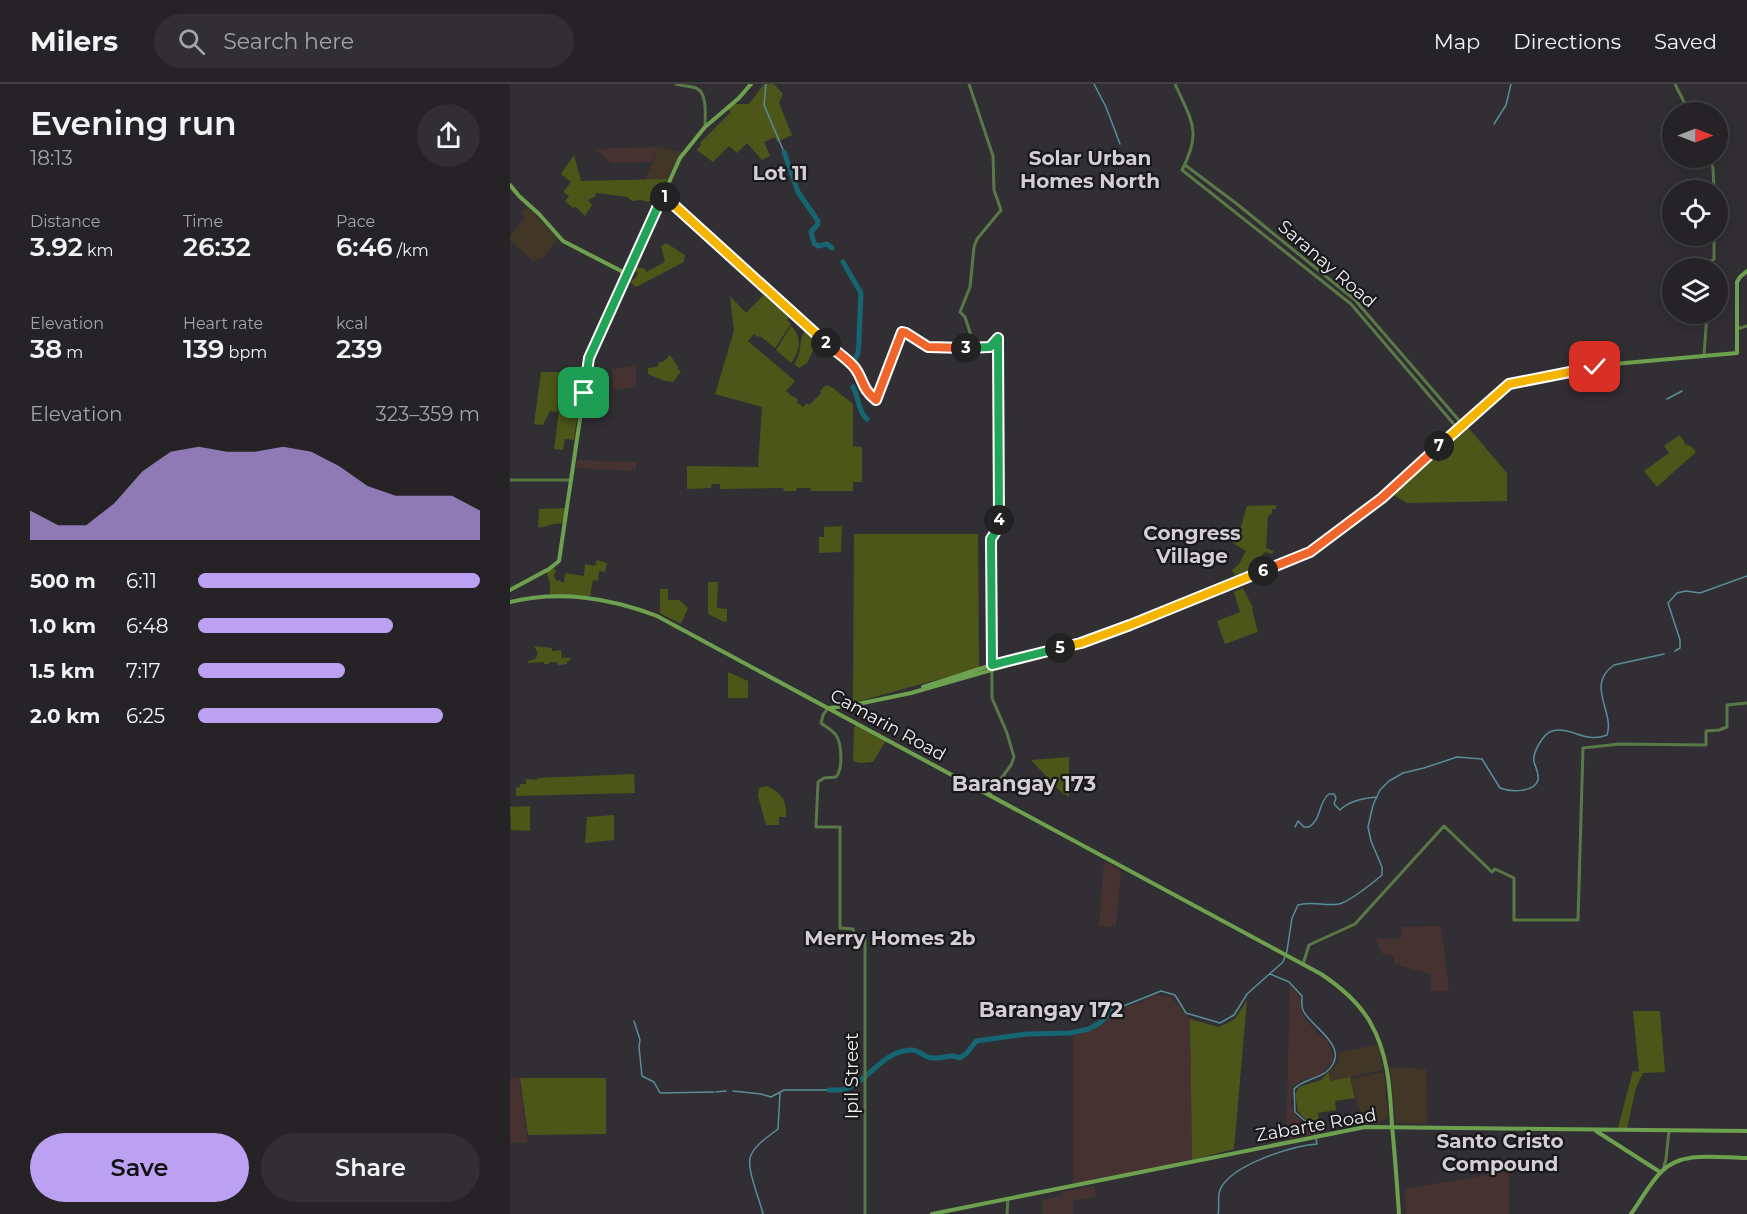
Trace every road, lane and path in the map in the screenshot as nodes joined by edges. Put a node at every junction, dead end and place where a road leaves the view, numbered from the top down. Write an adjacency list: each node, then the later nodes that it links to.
1 (676, 84): 7 (street)
2 (751, 84): 7 (main road)
3 (969, 84): 16 (street)
4 (1175, 84): 8 (street)
5 (1675, 84): 6 (street)
6 (1684, 102)
7 (705, 127): 10 (main road)
8 (1184, 165): 18 (street, Saranay Road); 19 (street, Saranay Road)
9 (510, 184): 12 (main road)
10 (663, 195): 12 (main road); 16 (street)
11 (1747, 271): 15 (main road)
12 (627, 274): 23 (main road)
13 (1706, 324): 17 (street)
14 (1747, 326): 15 (street)
15 (1737, 329): 17 (main road)
16 (975, 348): 26 (street)
17 (1704, 355): 20 (main road)
18 (1454, 415): 19 (street); 20 (street, Saranay Road)
19 (1449, 420): 21 (street, Saranay Road)
20 (1463, 424): 21 (main road)
21 (1458, 429): 26 (main road)
22 (510, 480): 23 (street)
23 (572, 480): 24 (main road)
24 (510, 590)
25 (510, 602): 29 (main road, Camarin Road)
26 (992, 667): 28 (main road); 31 (street)
27 (1747, 703): 32 (street)
28 (848, 706): 29 (main road); 30 (main road)
29 (829, 708): 30 (main road, Camarin Road); 42 (street, Ipil Street)
30 (846, 718): 31 (main road, Camarin Road)
31 (989, 795): 32 (main road, Camarin Road)
32 (1303, 964): 33 (main road, Camarin Road)
33 (1392, 1126): 35 (main road, Zabarte Road); 41 (main road, Zabarte Road); 45 (main road, Camarin Road)
34 (1669, 1130): 35 (main road, Zabarte Road); 36 (main road, Zabarte Road); 38 (street)
35 (1595, 1131): 40 (main road)
36 (1747, 1131)
37 (1747, 1158): 39 (main road)
38 (1666, 1159): 39 (street); 40 (street)
39 (1669, 1166): 40 (main road)
40 (1662, 1171): 46 (main road)
41 (1008, 1199): 43 (main road, Zabarte Road); 44 (street)
42 (865, 1214)
43 (932, 1214)
44 (1008, 1214)
45 (1399, 1214)
46 (1631, 1214)

